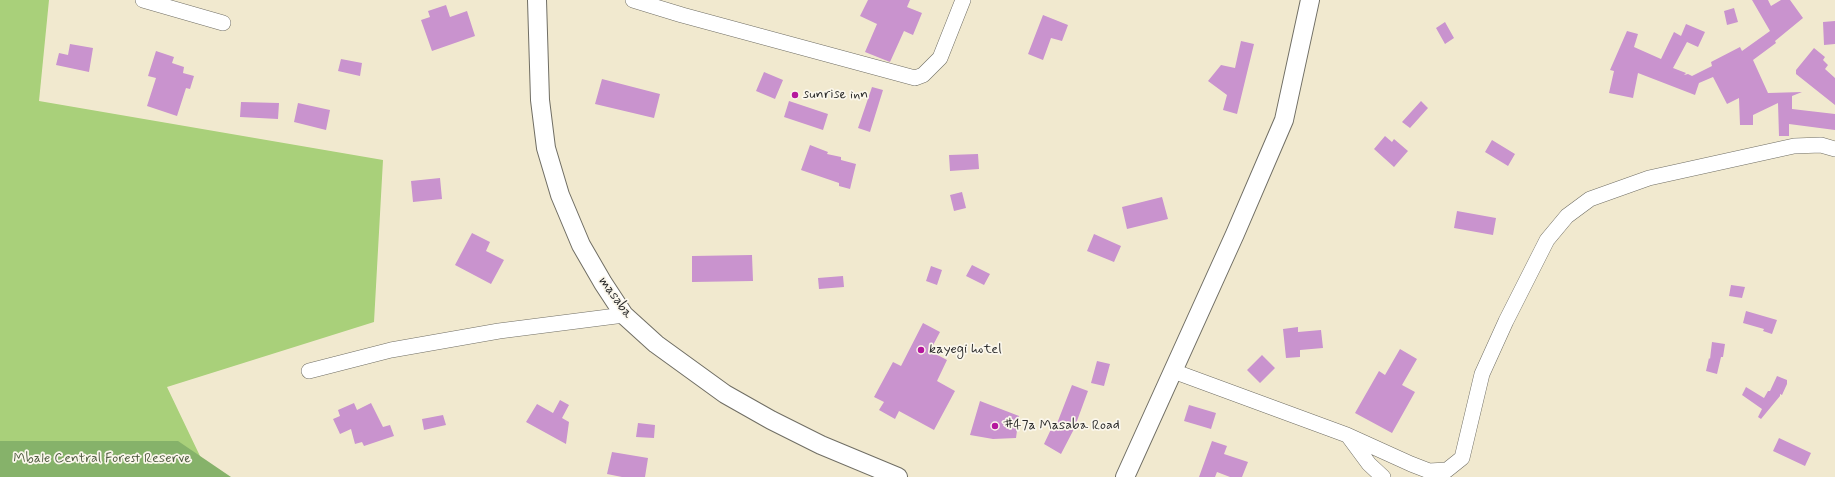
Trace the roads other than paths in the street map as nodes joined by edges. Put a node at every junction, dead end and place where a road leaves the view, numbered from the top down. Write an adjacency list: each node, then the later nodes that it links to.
1 (143, 0): 6 (street)
2 (537, 0): 8 (street, masaba)
3 (633, 0): 4 (street)
4 (963, 0)
5 (1310, 0): 10 (street)
6 (223, 23)
7 (1835, 149): 11 (street)
8 (624, 315): 9 (street); 12 (street, masaba)
9 (309, 371)
10 (1173, 371): 11 (street); 13 (street)
11 (1347, 435): 14 (street)
12 (898, 477)
13 (1125, 477)
14 (1383, 477)

